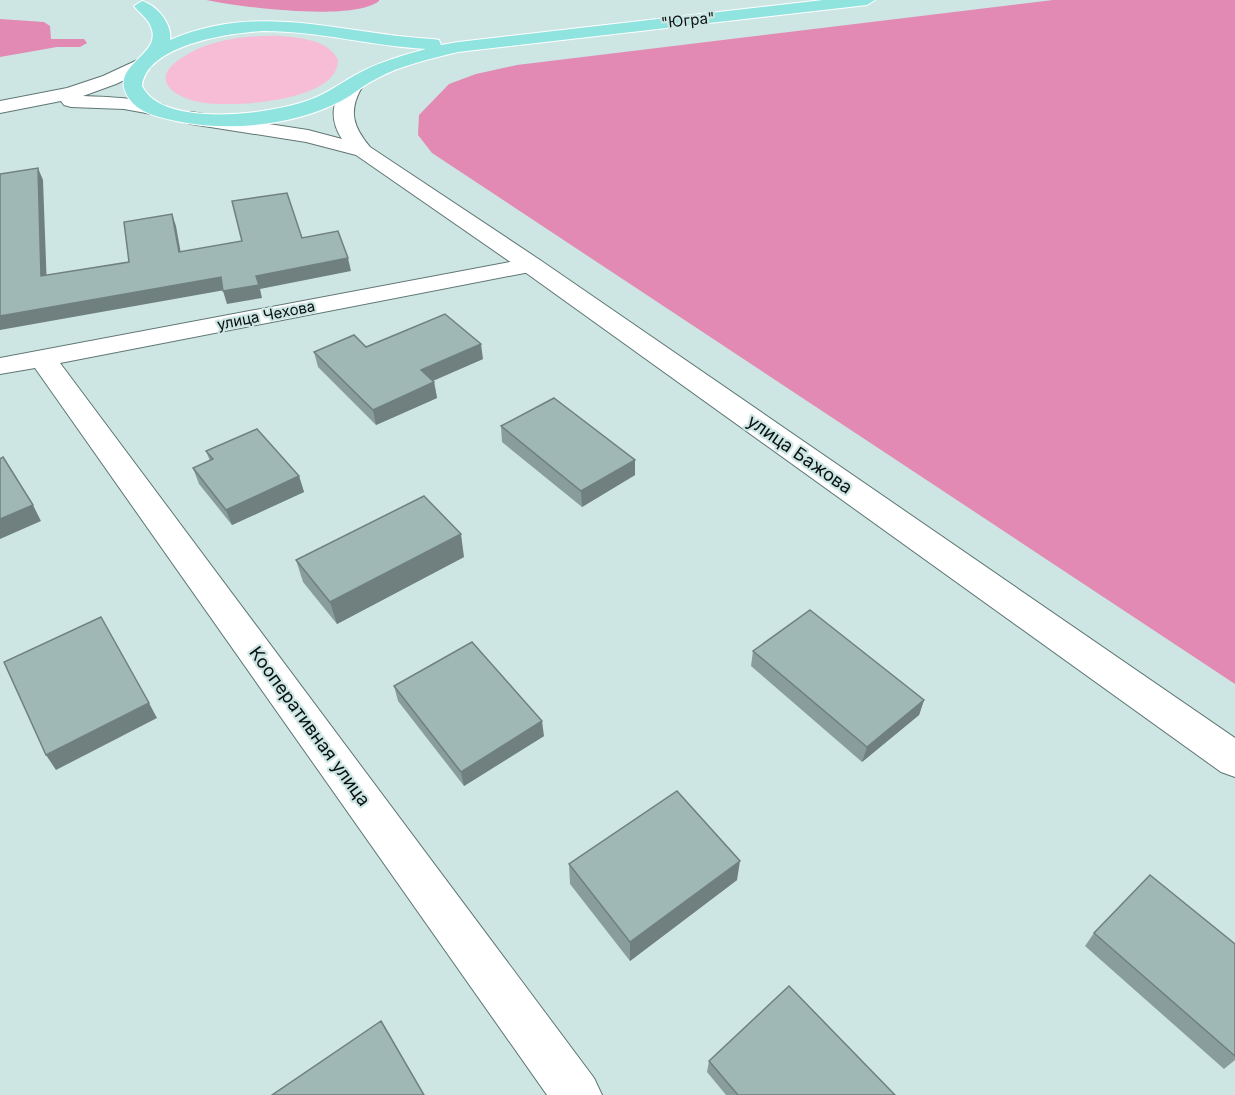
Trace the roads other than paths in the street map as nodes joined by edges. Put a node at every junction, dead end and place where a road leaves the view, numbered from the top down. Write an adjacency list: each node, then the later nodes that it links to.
1 (867, 0): 7 (highway, "Югра")
2 (137, 3): 3 (highway); 8 (highway)
3 (173, 13)
4 (202, 19): 5 (highway)
5 (278, 26): 6 (highway); 8 (highway)
6 (323, 30): 7 (highway); 9 (highway)
7 (510, 40): 9 (highway)
8 (146, 61): 10 (street); 12 (highway)
9 (355, 84): 13 (highway); 14 (street)
10 (21, 104): 11 (street); 12 (street)
11 (0, 107)
12 (156, 109): 13 (highway)
13 (180, 116): 14 (street)
14 (363, 151): 15 (street, улица Бажова)
15 (531, 265): 16 (street, улица Чехова); 18 (street, улица Бажова)
16 (42, 358): 17 (street, улица Чехова); 19 (street, Кооперативная улица)
17 (0, 366)
18 (1235, 760)
19 (578, 1095)

